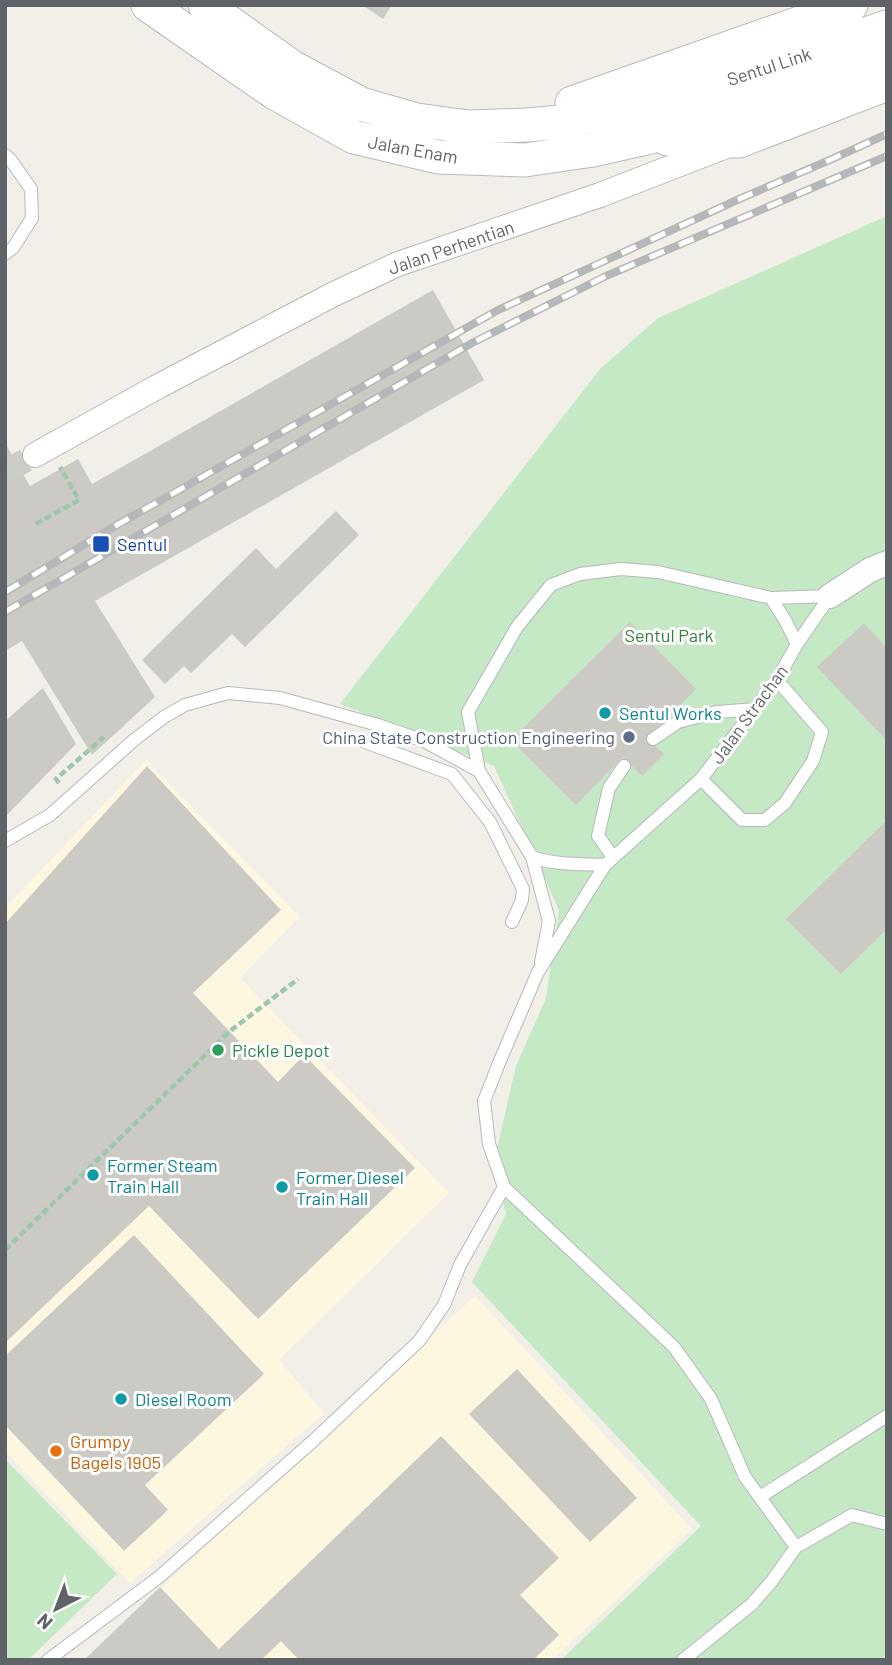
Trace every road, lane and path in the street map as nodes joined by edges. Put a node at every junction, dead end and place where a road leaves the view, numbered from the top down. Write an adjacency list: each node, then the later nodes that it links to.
1 (148, 5): 10 (main road, Jalan Enam)
2 (205, 5): 9 (main road, Jalan Enam)
3 (836, 8): 9 (main road)
4 (887, 27): 7 (main road, Sentul Link)
5 (887, 58): 8 (main road, Sentul Link)
6 (887, 84): 11 (main road, Jalan Perhentian)
7 (651, 106): 9 (main road, Jalan Enam)
8 (711, 116): 10 (main road, Jalan Enam)
9 (527, 125)
10 (647, 138): 11 (main road)
11 (739, 141): 14 (street, Jalan Perhentian)
12 (5, 155): 13 (lane)
13 (5, 254)
14 (46, 459): 15 (path)
15 (36, 524)
16 (887, 563): 17 (street, Jalan Strachan)
17 (830, 596): 18 (lane); 19 (lane, Jalan Strachan)
18 (771, 598): 19 (lane); 26 (lane)
19 (797, 644): 20 (lane, Jalan Strachan)
20 (777, 680): 21 (lane, Jalan Strachan); 28 (lane)
21 (756, 709): 23 (lane); 28 (lane, Jalan Strachan)
22 (104, 737): 27 (path)
23 (653, 739)
24 (365, 742): 32 (lane)
25 (624, 766): 31 (lane)
26 (479, 771): 29 (lane); 30 (lane)
27 (63, 772)
28 (701, 779): 31 (lane, Jalan Strachan)
29 (5, 841)
30 (532, 857): 31 (lane); 33 (lane)
31 (609, 861): 33 (lane, Jalan Strachan)
32 (512, 922)
33 (538, 972): 35 (lane, Jalan Strachan)
34 (298, 979): 36 (path)
35 (504, 1187): 38 (lane); 41 (lane)
36 (5, 1250)
37 (887, 1416): 38 (lane)
38 (760, 1497): 40 (lane)
39 (887, 1524): 40 (lane)
40 (796, 1547): 42 (lane)
41 (48, 1660)
42 (683, 1660)

